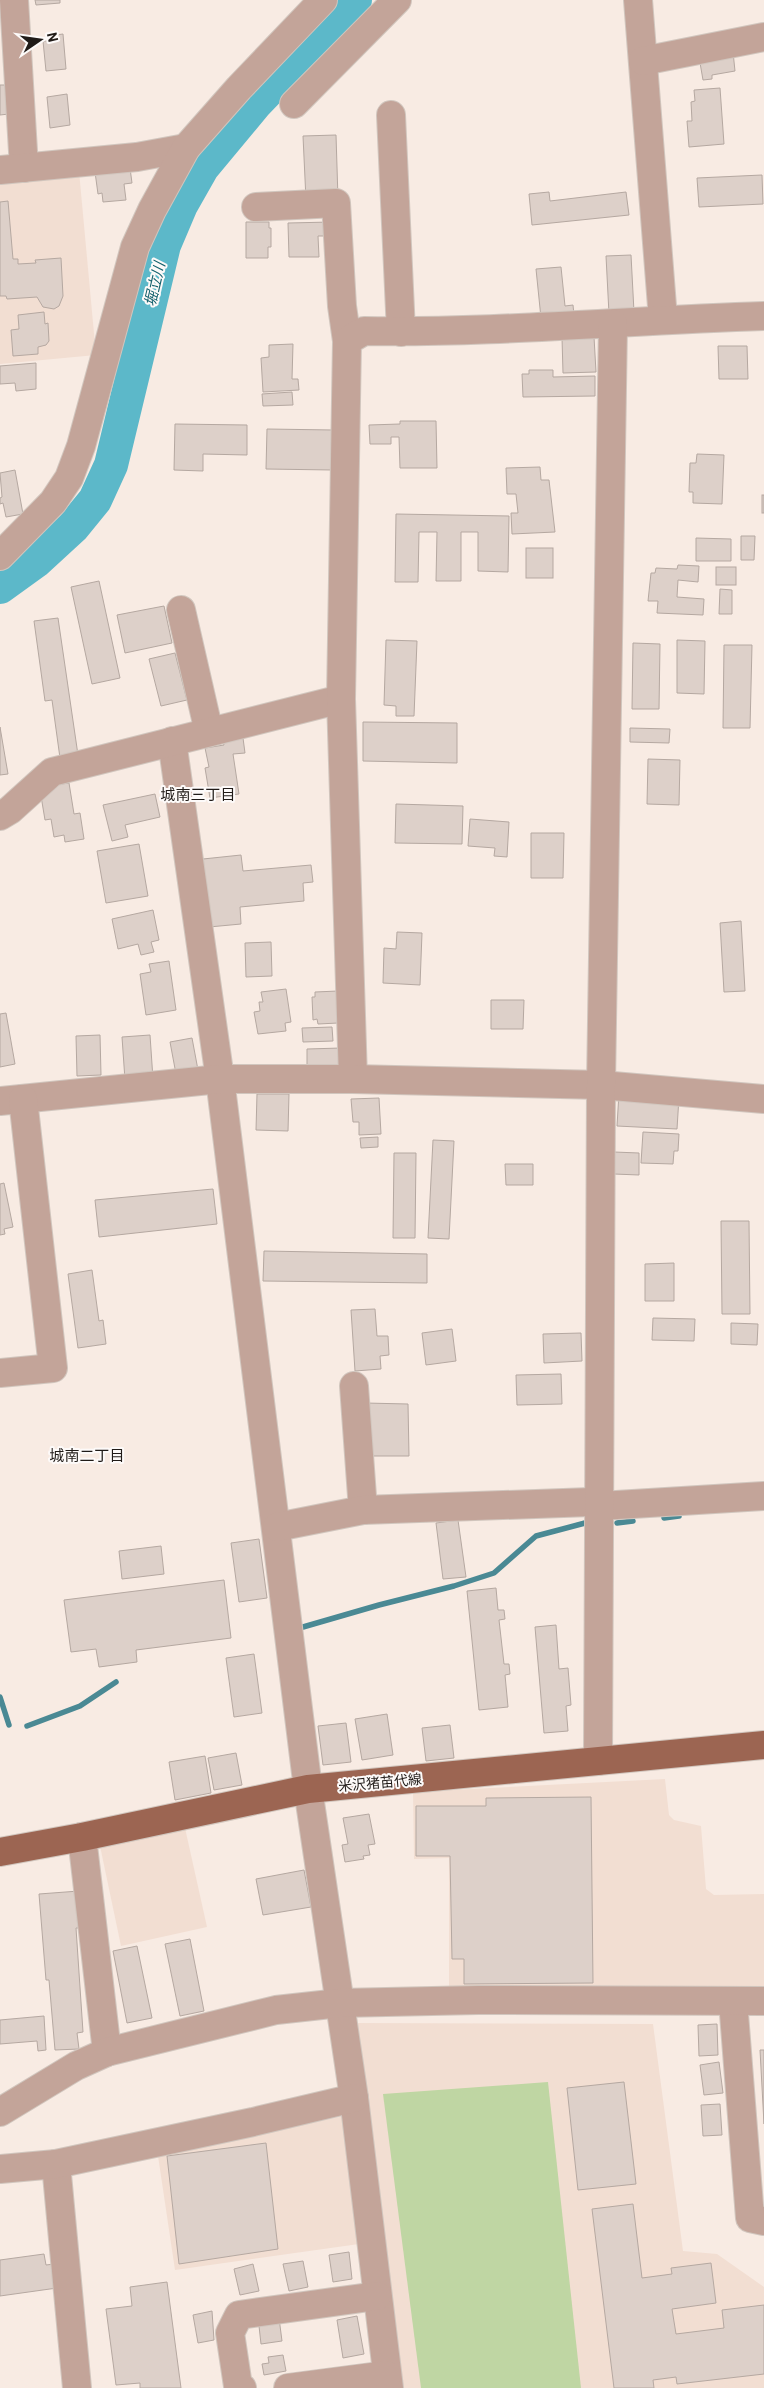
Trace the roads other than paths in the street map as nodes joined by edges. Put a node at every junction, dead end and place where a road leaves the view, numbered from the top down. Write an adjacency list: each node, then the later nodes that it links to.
1 (14, 0): 10 (street)
2 (322, 0): 9 (street)
3 (397, 0): 7 (street)
4 (638, 0): 6 (street)
5 (764, 37): 6 (street)
6 (643, 61): 13 (street)
7 (294, 104)
8 (391, 115): 15 (street)
9 (186, 148): 10 (street); 17 (street)
10 (12, 169)
11 (256, 207): 16 (street)
12 (764, 316): 13 (street)
13 (663, 320): 14 (street)
14 (613, 324): 15 (street); 25 (street)
15 (401, 332): 16 (street)
16 (347, 341): 19 (street)
17 (0, 556)
18 (181, 610): 20 (street)
19 (341, 699): 20 (street); 24 (street)
20 (209, 732): 21 (street)
21 (172, 741): 22 (street); 23 (street)
22 (0, 816)
23 (220, 1078): 24 (street); 27 (street); 33 (street)
24 (353, 1079): 25 (street)
25 (601, 1085): 26 (street); 31 (street)
26 (764, 1099)
27 (11, 1100): 28 (street)
28 (0, 1373)
29 (354, 1386): 32 (street)
30 (764, 1496): 31 (street)
31 (600, 1506): 32 (street); 35 (street)
32 (362, 1510): 33 (street)
33 (277, 1526): 36 (street)
34 (764, 1745): 35 (main road, 米沢猪苗代線)
35 (598, 1761): 36 (main road, 米沢猪苗代線)
36 (308, 1789): 37 (main road, 米沢猪苗代線); 41 (street)
37 (82, 1837): 38 (main road, 米沢猪苗代線); 42 (street)
38 (0, 1852)
39 (733, 2001): 40 (street); 41 (street); 47 (street)
40 (764, 2001)
41 (340, 2003): 42 (street); 43 (street)
42 (107, 2052): 44 (street)
43 (354, 2098): 45 (street); 48 (street)
44 (0, 2112)
45 (56, 2164): 46 (street); 50 (street)
46 (0, 2169)
47 (764, 2221)
48 (377, 2296): 49 (street); 51 (street)
49 (388, 2382): 52 (street)
50 (77, 2388)
51 (242, 2388)
52 (288, 2388)

